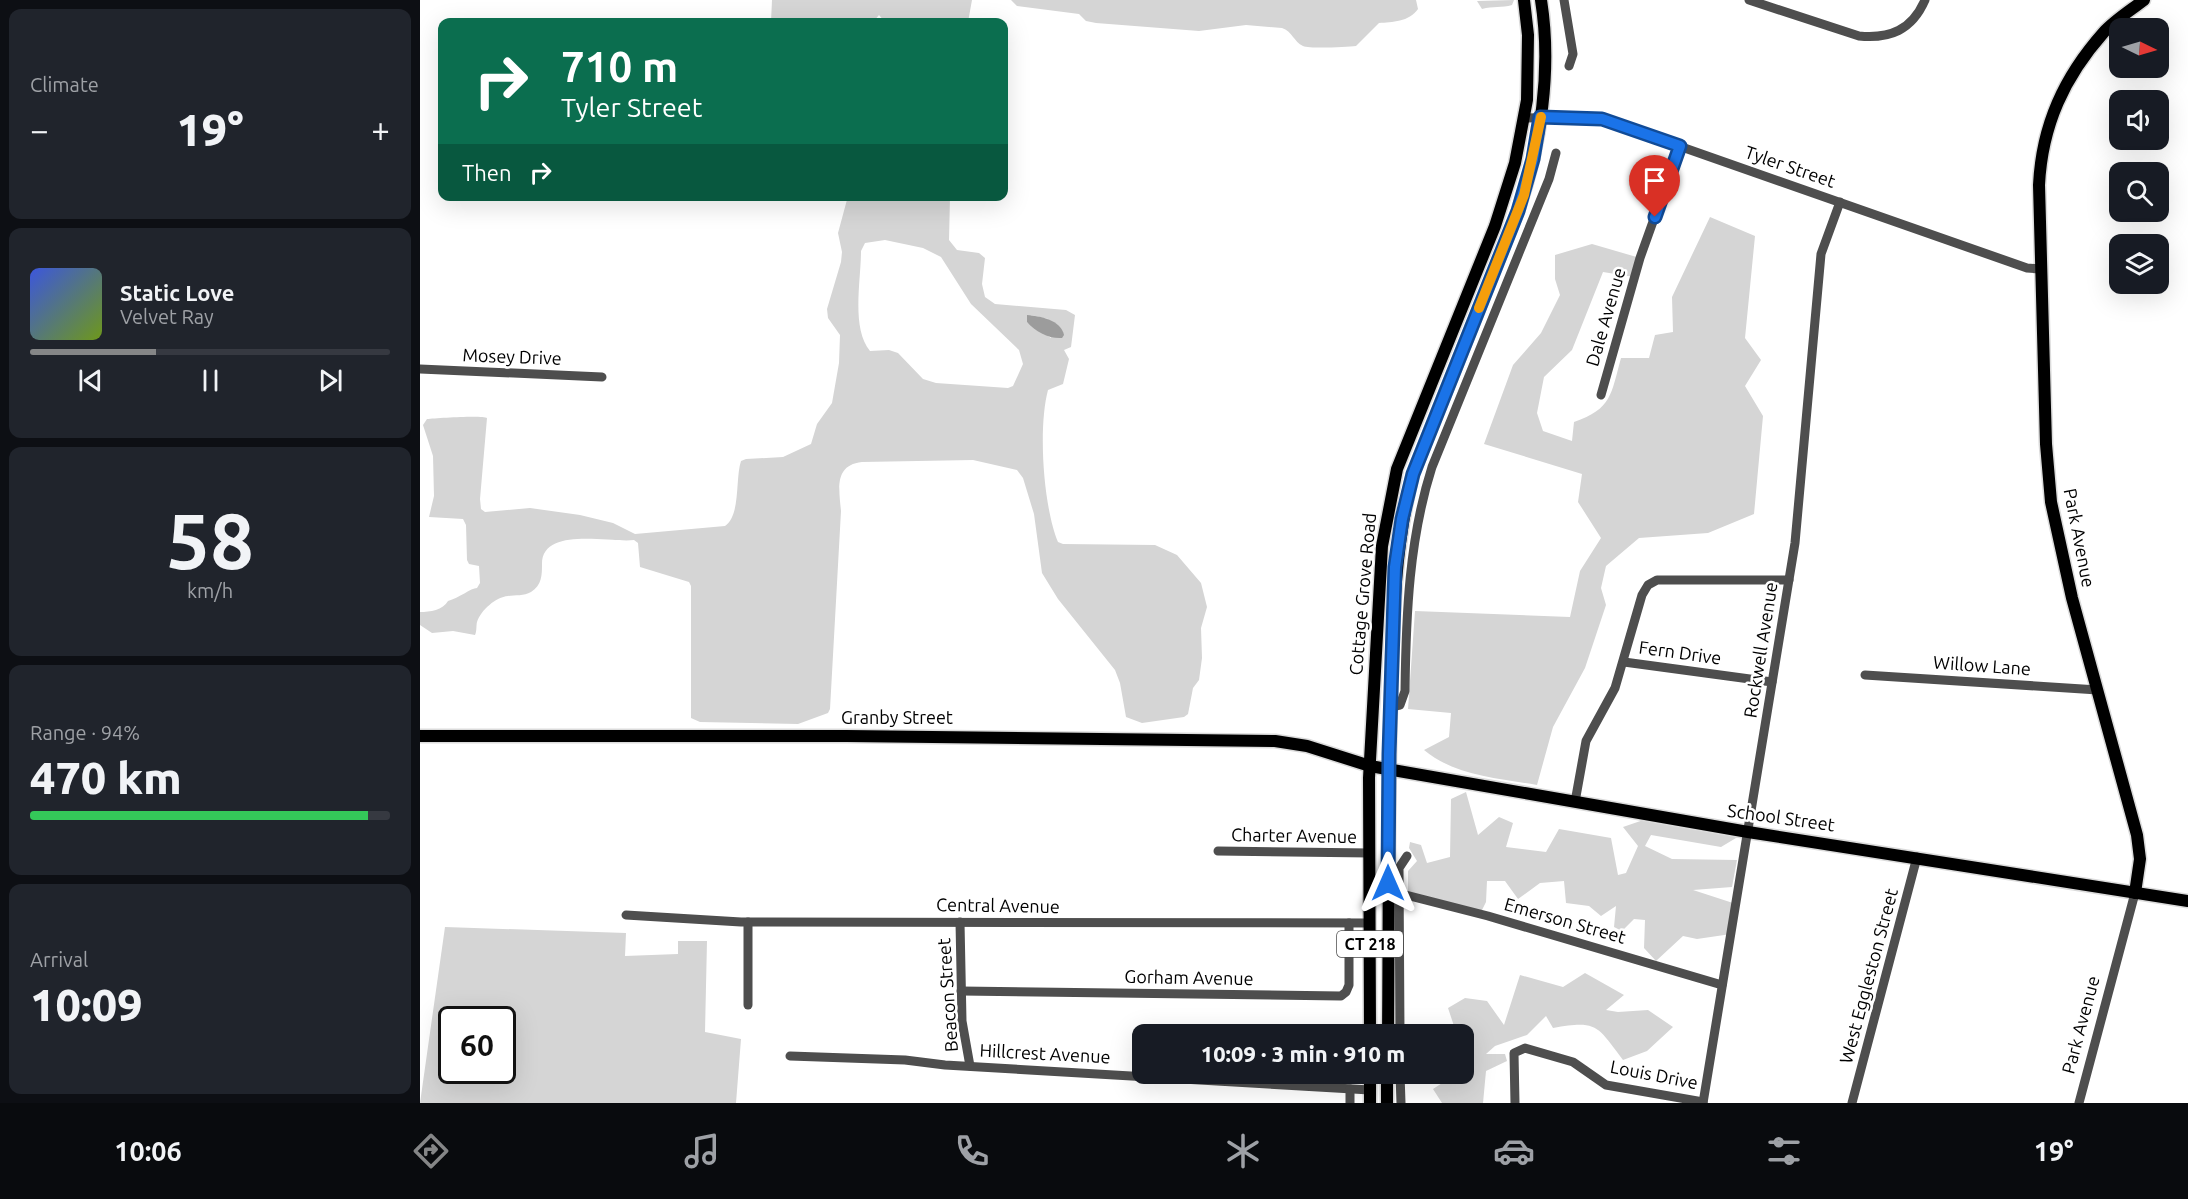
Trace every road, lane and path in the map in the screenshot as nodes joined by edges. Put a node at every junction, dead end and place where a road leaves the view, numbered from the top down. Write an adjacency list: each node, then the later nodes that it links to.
1 (1524, 0): 9 (main road, Cottage Grove Road / CT 218)
2 (1541, 0): 8 (main road, Cottage Grove Road / CT 218)
3 (1564, 0): 7 (street)
4 (1749, 0): 5 (street)
5 (1925, 0)
6 (2144, 0): 13 (main road, Park Avenue)
7 (1569, 66)
8 (1540, 117): 9 (street, Tyler Street); 10 (street, Tyler Street); 15 (main road, Cottage Grove Road / CT 218)
9 (1525, 118): 14 (main road, Cottage Grove Road / CT 218)
10 (1680, 146): 12 (street, Tyler Street); 19 (street, Dale Avenue)
11 (1556, 153): 20 (street)
12 (1840, 202): 13 (street, Tyler Street); 23 (street, Rockwell Avenue)
13 (2040, 269): 29 (main road, Park Avenue)
14 (1470, 286): 15 (main road); 21 (main road, Cottage Grove Road / CT 218)
15 (1485, 292): 18 (main road, Cottage Grove Road / CT 218)
16 (420, 369): 17 (street, Mosey Drive)
17 (603, 377)
18 (1444, 395): 20 (street); 22 (main road, Cottage Grove Road / CT 218)
19 (1600, 395)
20 (1458, 401): 25 (street)
21 (1397, 469): 22 (main road); 32 (main road, Cottage Grove Road / CT 218)
22 (1413, 474): 24 (main road, Cottage Grove Road / CT 218)
23 (1789, 580): 26 (street); 28 (street, Rockwell Avenue)
24 (1394, 608): 25 (street, Cottage Grove Road); 30 (main road, Cottage Grove Road / CT 218)
25 (1409, 608): 30 (street)
26 (1624, 662): 28 (street, Fern Drive); 34 (street, Fern Drive)
27 (1865, 675): 29 (street, Willow Lane)
28 (1772, 682): 35 (street, Rockwell Avenue)
29 (2098, 690): 41 (main road, Park Avenue)
30 (1391, 707): 33 (main road, Cottage Grove Road / CT 218)
31 (420, 736): 32 (main road, Granby Street)
32 (1370, 766): 33 (main road, School Street); 37 (main road, Cottage Grove Road / CT 218)
33 (1388, 769): 34 (main road, School Street); 54 (main road, Cottage Grove Road / CT 218)
34 (1575, 802): 35 (main road, School Street)
35 (1748, 832): 39 (main road, School Street); 48 (street, Rockwell Avenue)
36 (1218, 851): 37 (street, Charter Avenue)
37 (1370, 853): 47 (main road, Cottage Grove Road / CT 218)
38 (1407, 856): 40 (street)
39 (1917, 857): 41 (main road, School Street); 70 (street, West Eggleston Street)
40 (1398, 893): 48 (street, Emerson Street); 55 (street)
41 (2135, 893): 42 (main road, School Street); 64 (street, Park Avenue)
42 (2188, 901)
43 (626, 915): 44 (street, Central Avenue)
44 (748, 922): 45 (street, Central Avenue); 50 (street)
45 (960, 922): 46 (street, Central Avenue); 51 (street, Beacon Street)
46 (1349, 923): 47 (street, Central Avenue); 51 (street, Gorham Avenue)
47 (1370, 923): 53 (main road, Cottage Grove Road / CT 218)
48 (1722, 985): 63 (street, Rockwell Avenue)
49 (736, 991): 50 (street)
50 (748, 991): 52 (street)
51 (961, 992): 57 (street, Beacon Street)
52 (748, 1005)
53 (1370, 1024)
54 (1388, 1024)
55 (1400, 1024)
56 (790, 1056): 57 (street, Hillcrest Avenue)
57 (970, 1066): 61 (street, Hillcrest Avenue)
58 (1370, 1084): 62 (main road)
59 (1387, 1084): 67 (main road)
60 (1400, 1084): 68 (street)
61 (1350, 1089): 62 (street, Hillcrest Avenue); 65 (street)
62 (1370, 1090): 66 (main road)
63 (1703, 1102): 69 (street, Louis Drive)
64 (2082, 1102)
65 (1350, 1103)
66 (1370, 1103)
67 (1387, 1103)
68 (1401, 1103)
69 (1515, 1103)
70 (1852, 1103)

